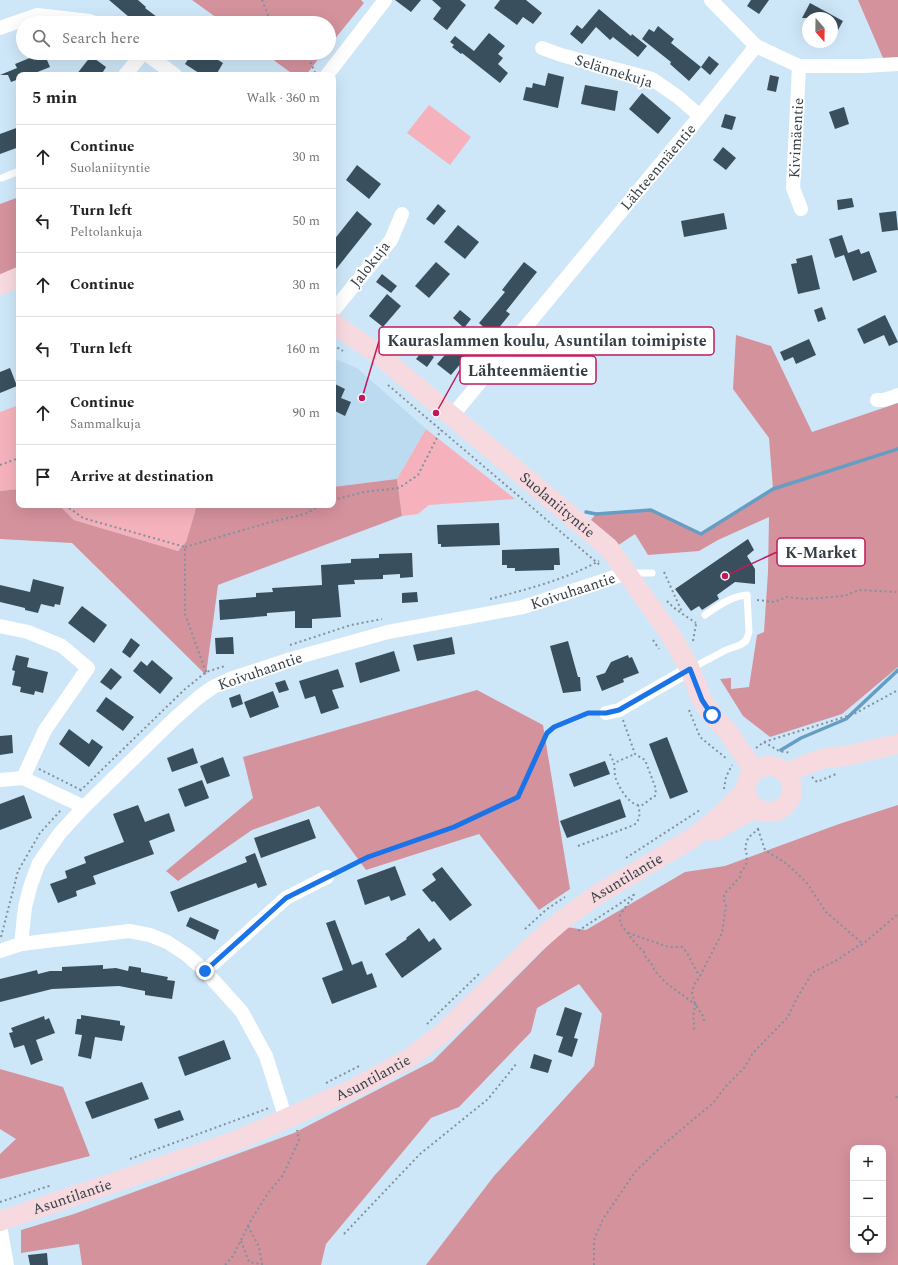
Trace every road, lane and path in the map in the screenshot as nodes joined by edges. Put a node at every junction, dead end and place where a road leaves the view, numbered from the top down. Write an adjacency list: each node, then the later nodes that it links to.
1 (262, 0): 6 (path)
2 (385, 0): 19 (street)
3 (711, 0): 9 (street)
4 (34, 16): 5 (street)
5 (46, 16)
6 (269, 16)
7 (16, 22): 8 (street)
8 (0, 28)
9 (756, 46): 15 (street); 20 (street, Lähteenmäentie)
10 (542, 48): 20 (street, Selännekuja)
11 (138, 60): 16 (street)
12 (154, 60): 17 (street)
13 (310, 60): 18 (path)
14 (898, 64): 15 (street)
15 (799, 66): 23 (street, Kivimäentie)
16 (128, 72)
17 (171, 72)
18 (316, 72)
19 (329, 72)
20 (700, 116): 34 (street, Lähteenmäentie)
21 (16, 172): 22 (lane)
22 (2, 178)
23 (802, 209)
24 (402, 214): 27 (street, Jalokuja)
25 (16, 278): 26 (street)
26 (0, 284)
27 (336, 307)
28 (336, 325): 34 (street, Suolaniityntie)
29 (336, 347): 30 (path)
30 (346, 352)
31 (387, 384): 34 (path)
32 (898, 395): 33 (street)
33 (876, 400)
34 (447, 423): 37 (path); 41 (path); 44 (street, Suolaniityntie)
35 (16, 459): 36 (path)
36 (0, 465)
37 (336, 499)
38 (69, 508): 40 (path)
39 (316, 508): 40 (path)
40 (185, 548): 57 (path)
41 (597, 562): 44 (path); 47 (path)
42 (664, 572): 48 (path)
43 (652, 573): 44 (lane)
44 (620, 575): 56 (street, Suolaniityntie); 76 (street, Koivuhaantie)
45 (898, 592): 46 (path)
46 (747, 595): 49 (lane); 56 (lane)
47 (487, 600)
48 (682, 613)
49 (705, 615)
50 (389, 618): 53 (path)
51 (0, 626): 66 (street)
52 (651, 636): 54 (path)
53 (290, 645)
54 (659, 649)
55 (229, 665): 57 (path)
56 (690, 669): 60 (street); 67 (street, Suolaniityntie)
57 (206, 672): 71 (path)
58 (898, 690): 67 (path)
59 (686, 703): 67 (path)
60 (612, 712): 63 (path); 82 (path)
61 (898, 744): 64 (street)
62 (610, 754): 65 (path)
63 (635, 754): 65 (path); 75 (path)
64 (845, 756): 68 (street); 73 (street)
65 (614, 764): 75 (path)
66 (30, 765): 69 (street); 71 (path)
67 (749, 765): 68 (street); 72 (path); 78 (street); 79 (street, Asuntilantie)
68 (787, 773): 73 (street)
69 (24, 778): 70 (street); 74 (street)
70 (0, 780)
71 (82, 790): 74 (path)
72 (724, 790)
73 (793, 793): 78 (street)
74 (71, 800): 76 (street); 88 (path)
75 (638, 805): 80 (path)
76 (84, 807): 89 (street, Koivuhaantie)
77 (704, 808): 81 (path)
78 (758, 821): 79 (street, Asuntilantie); 90 (path); 94 (path)
79 (691, 839): 104 (street, Asuntilantie)
80 (578, 846)
81 (626, 858)
82 (327, 877): 93 (street)
83 (567, 896): 85 (path)
84 (898, 914): 90 (path)
85 (524, 931)
86 (578, 931): 87 (path)
87 (628, 933): 94 (path); 95 (path)
88 (0, 937)
89 (21, 944): 91 (street); 93 (street)
90 (863, 944): 117 (path)
91 (0, 951)
92 (484, 969): 97 (path)
93 (205, 971): 104 (street)
94 (700, 976): 95 (path)
95 (696, 1005): 96 (path); 98 (path)
96 (704, 1021)
97 (422, 1029)
98 (694, 1031)
99 (517, 1063): 111 (path)
100 (363, 1064): 101 (path)
101 (321, 1085)
102 (898, 1094): 103 (path)
103 (896, 1098)
104 (287, 1113): 105 (path); 108 (street, Asuntilantie); 110 (path)
105 (124, 1161)
106 (58, 1184): 107 (path)
107 (0, 1202)
108 (0, 1221)
109 (0, 1226): 114 (street)
110 (248, 1226): 112 (path); 113 (path)
111 (344, 1234)
112 (240, 1241): 113 (path); 115 (path)
113 (262, 1264): 116 (path)
114 (7, 1265)
115 (225, 1265)
116 (266, 1265)
117 (594, 1265)

